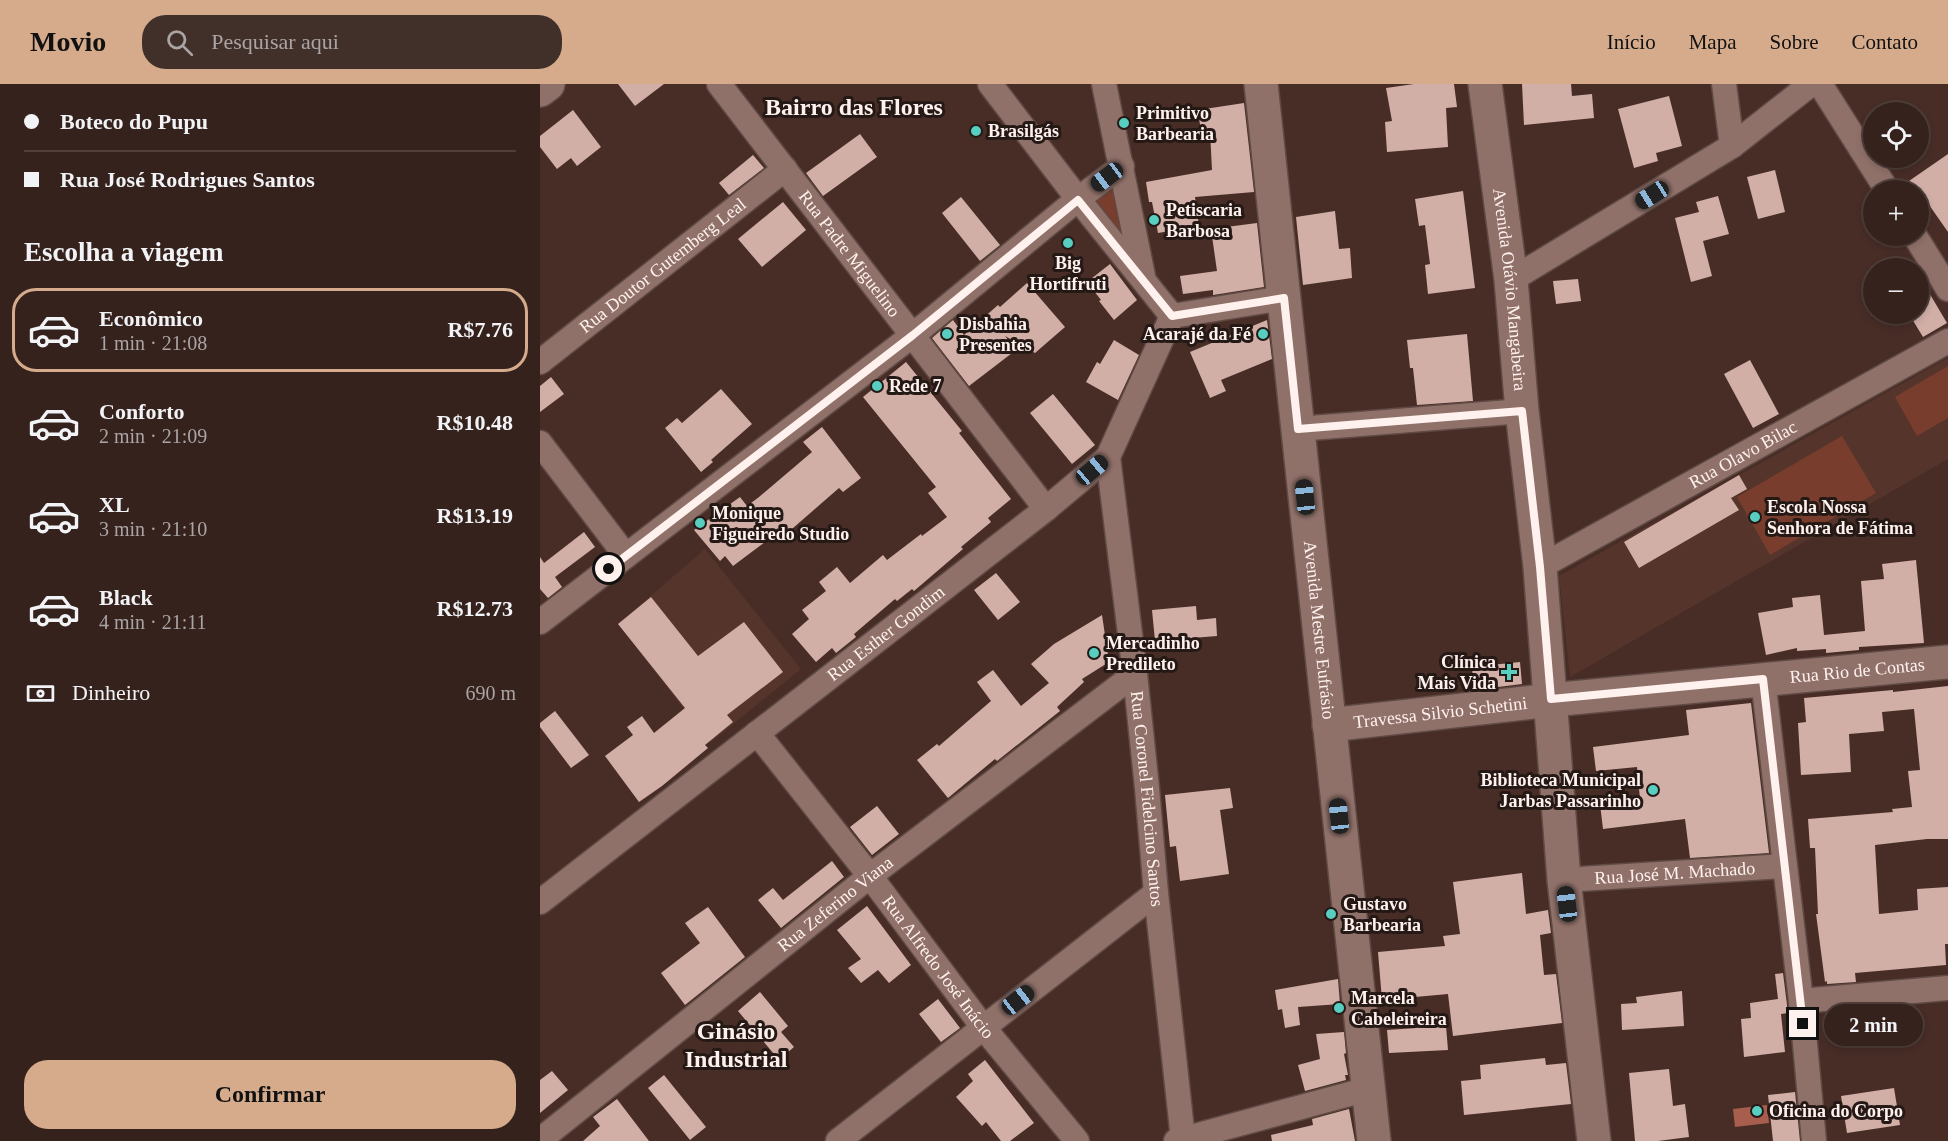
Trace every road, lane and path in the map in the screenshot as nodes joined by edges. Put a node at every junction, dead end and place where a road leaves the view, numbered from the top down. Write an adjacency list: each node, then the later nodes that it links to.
1 (548, 84): 10 (street)
2 (719, 84): 13 (street, Rua Padre Miguelino)
3 (990, 84): 15 (street)
4 (1104, 84): 12 (street)
5 (1261, 84): 20 (street, Avenida Mestre Eufrásio)
6 (1485, 84): 18 (street, Avenida Otávio Mangabeira)
7 (1724, 84): 11 (street)
8 (1811, 84): 11 (street)
9 (1820, 84): 14 (street)
10 (540, 90)
11 (1732, 146): 18 (street)
12 (1122, 166): 15 (street); 17 (street)
13 (785, 169): 22 (street, Rua Padre Miguelino); 24 (street, Rua Doutor Gutemberg Leal)
14 (1881, 180)
15 (1078, 200): 17 (street); 22 (street)
16 (1921, 246): 19 (street)
17 (1144, 280): 21 (street)
18 (1511, 280): 25 (street, Avenida Otávio Mangabeira)
19 (1948, 289)
20 (1284, 298): 21 (street); 26 (street, Avenida Mestre Eufrásio)
21 (1172, 316): 28 (street, Rua Esther Gondim)
22 (913, 335): 29 (street, Rua Padre Miguelino); 30 (street)
23 (1948, 341): 31 (street, Rua Olavo Bilac)
24 (540, 362)
25 (1522, 411): 26 (street); 31 (street, Avenida Otávio Mangabeira)
26 (1298, 429): 37 (street, Avenida Mestre Eufrásio)
27 (540, 443): 30 (street)
28 (1108, 457): 29 (street, Rua Esther Gondim); 34 (street, Rua Coronel Fidelcino Santos)
29 (1046, 509): 38 (street, Rua Esther Gondim)
30 (626, 556): 32 (street)
31 (1540, 567): 36 (street, Avenida Otávio Mangabeira)
32 (540, 622)
33 (1948, 662): 35 (street, Rua Rio de Contas)
34 (1135, 674): 40 (street, Rua Zeferino Viana); 42 (street, Rua Coronel Fidelcino Santos)
35 (1763, 679): 36 (street, Rua Rio de Contas); 39 (street)
36 (1551, 699): 37 (street, Travessa Silvio Schetini); 41 (street, Avenida Otávio Mangabeira)
37 (1329, 725): 47 (street, Avenida Mestre Eufrásio)
38 (757, 733): 40 (street, Rua Alfredo José Inácio); 43 (street, Rua Esther Gondim)
39 (1785, 866): 41 (street, Rua José M. Machado); 45 (street)
40 (870, 876): 46 (street, Rua Alfredo José Inácio); 48 (street, Rua Zeferino Viana)
41 (1564, 880): 53 (street, Avenida Otávio Mangabeira)
42 (1156, 893): 46 (street); 49 (street, Rua Coronel Fidelcino Santos)
43 (540, 902)
44 (1948, 988): 45 (street)
45 (1801, 1001): 54 (street)
46 (983, 1027): 50 (street); 51 (street, Rua Alfredo José Inácio)
47 (1368, 1089): 49 (street); 52 (street, Avenida Mestre Eufrásio)
48 (542, 1138)
49 (1179, 1140)
50 (838, 1141)
51 (1077, 1141)
52 (1374, 1141)
53 (1594, 1141)
54 (1814, 1141)

